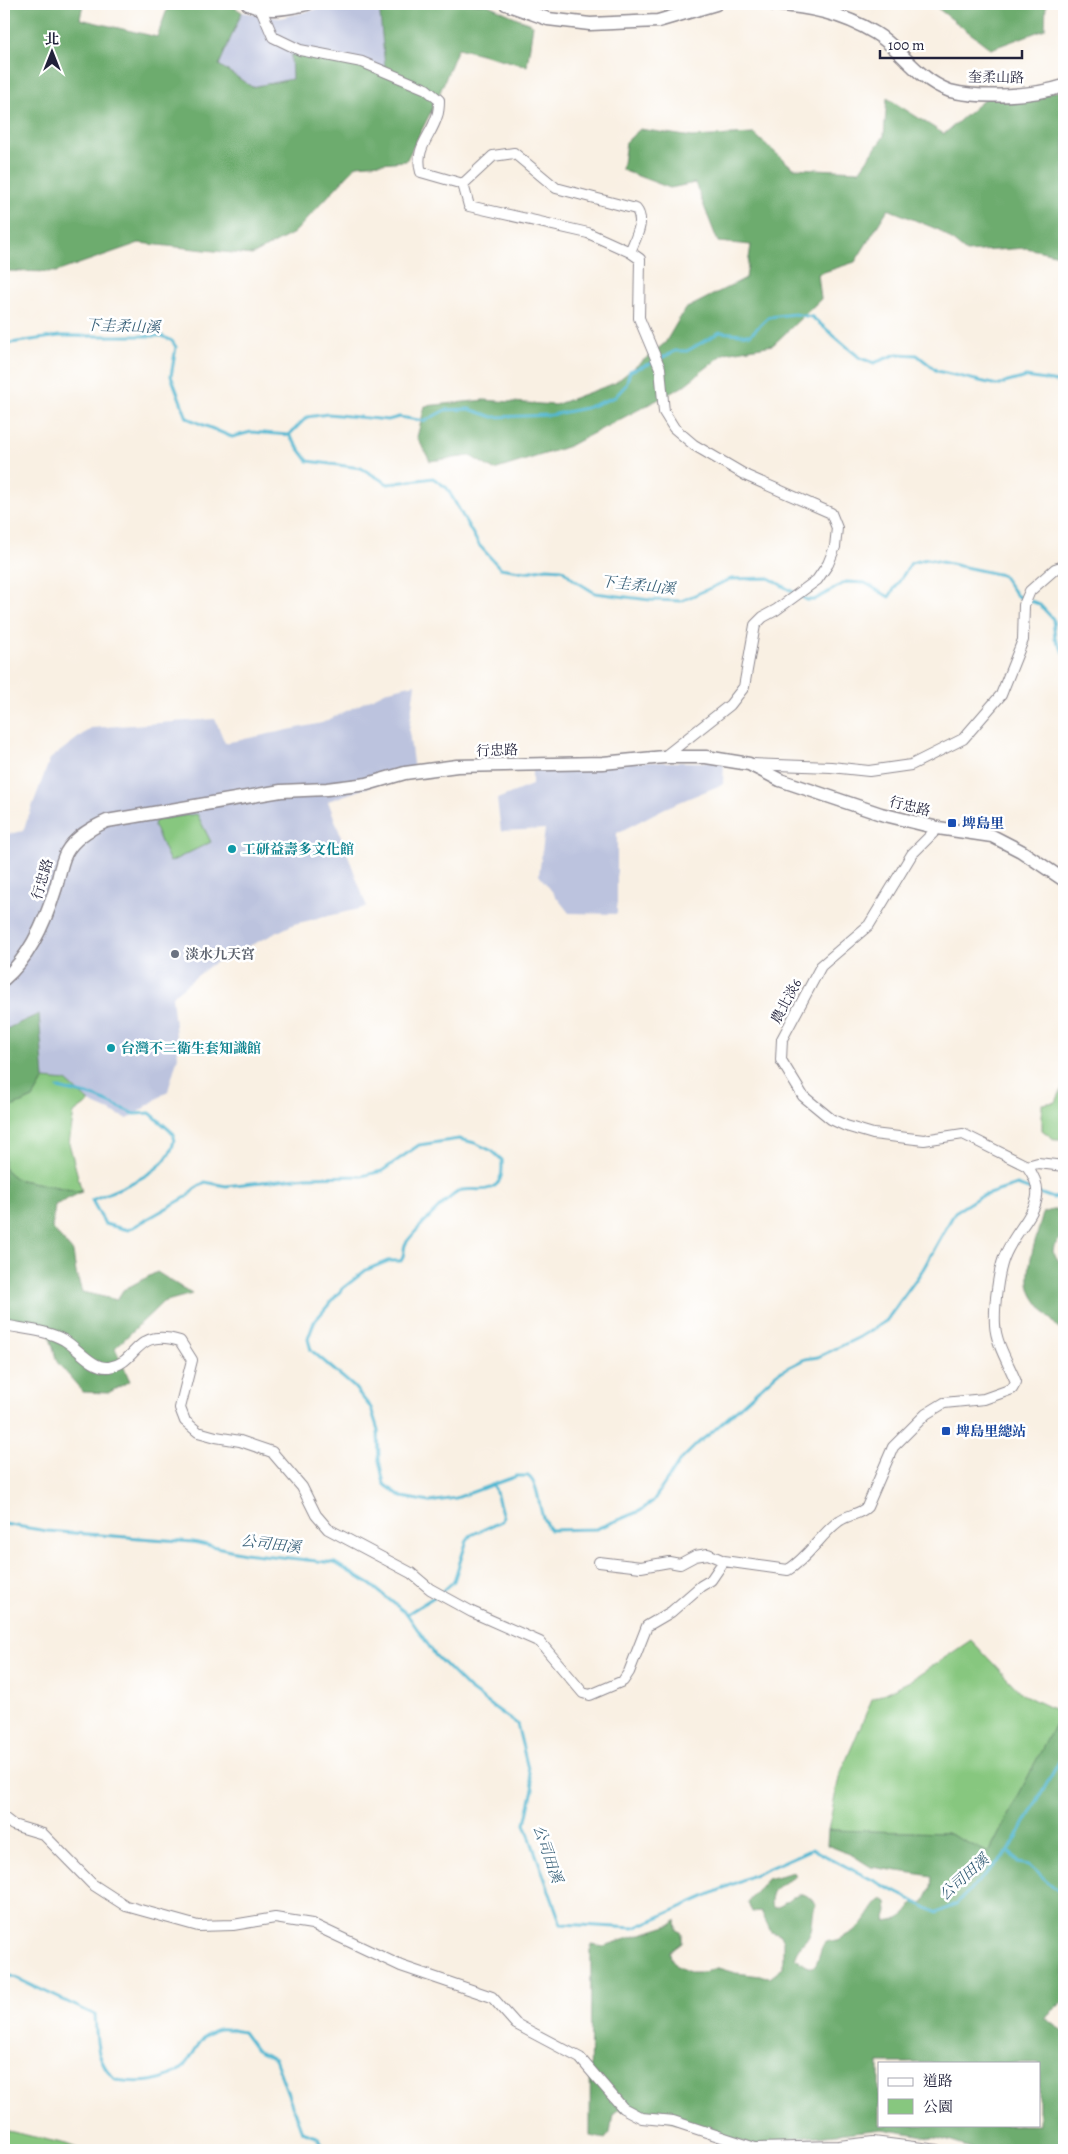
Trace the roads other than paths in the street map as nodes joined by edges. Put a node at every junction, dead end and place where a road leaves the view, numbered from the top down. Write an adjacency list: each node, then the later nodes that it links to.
1 (248, 4): 6 (street)
2 (308, 4): 6 (street)
3 (506, 4): 4 (street)
4 (716, 4)
5 (772, 4): 7 (street, 奎柔山路)
6 (261, 9): 8 (street)
7 (1064, 86)
8 (464, 184): 9 (street); 9 (street)
9 (630, 252): 11 (street)
10 (1064, 566): 12 (street)
11 (664, 757): 12 (street, 行忠路); 15 (street, 行忠路)
12 (749, 764): 13 (street, 行忠路)
13 (938, 828): 14 (street, 行忠路); 16 (street, 農北淡6 / 農北淡6)
14 (1064, 880)
15 (4, 979)
16 (1027, 1166): 17 (street); 19 (street)
17 (1064, 1166)
18 (4, 1325): 19 (street)
19 (724, 1561): 20 (street)
20 (599, 1562)
21 (4, 1818): 22 (street)
22 (938, 2150)

